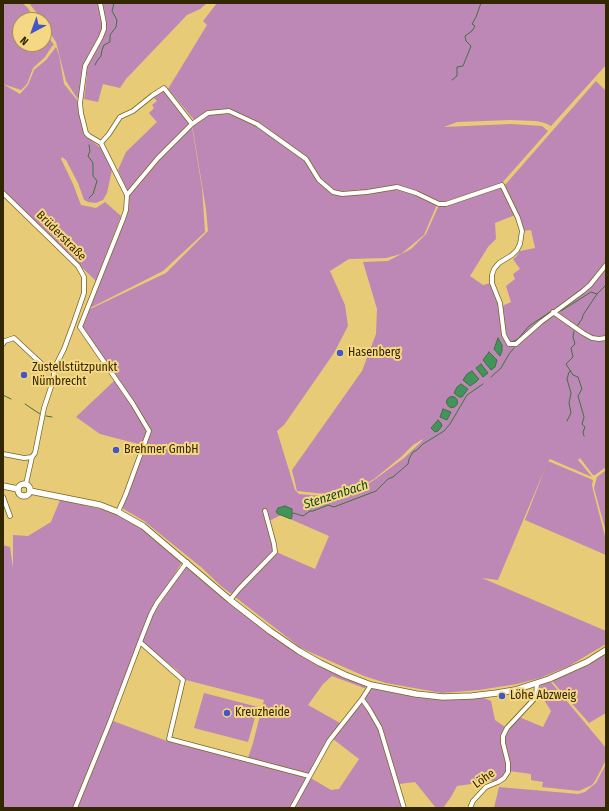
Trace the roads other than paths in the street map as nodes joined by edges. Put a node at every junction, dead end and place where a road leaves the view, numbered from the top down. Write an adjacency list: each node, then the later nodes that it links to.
1 (100, 3): 3 (street)
2 (192, 124): 3 (street); 5 (street); 7 (street)
3 (101, 143): 5 (street)
4 (3, 193): 10 (street, Brüderstraße)
5 (127, 195): 19 (street)
6 (606, 265): 7 (street)
7 (553, 312): 8 (street)
8 (606, 338)
9 (3, 344): 10 (street)
10 (54, 369): 12 (street, Brüderstraße)
11 (3, 454): 12 (street)
12 (32, 457): 13 (street, Brüderstraße)
13 (26, 484): 15 (main road); 16 (main road)
14 (3, 486): 15 (main road)
15 (18, 489): 16 (main road)
16 (30, 491): 19 (main road)
17 (3, 497): 20 (street)
18 (265, 511): 22 (street)
19 (118, 512): 21 (main road)
20 (10, 516)
21 (187, 562): 22 (main road); 23 (street)
22 (230, 600): 26 (main road)
23 (140, 642): 28 (street); 29 (street)
24 (606, 650): 25 (main road)
25 (537, 683): 26 (main road); 32 (street, Löhe)
26 (371, 684): 27 (street)
27 (362, 699): 28 (street); 31 (street)
28 (309, 776): 30 (street)
29 (75, 808)
30 (292, 808)
31 (404, 808)
32 (470, 808)

